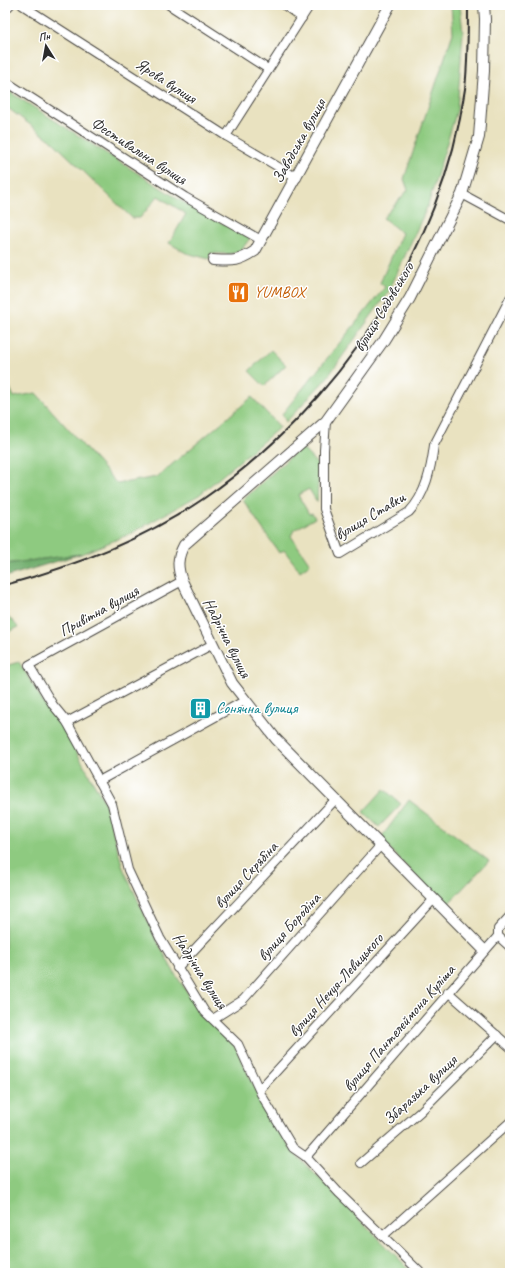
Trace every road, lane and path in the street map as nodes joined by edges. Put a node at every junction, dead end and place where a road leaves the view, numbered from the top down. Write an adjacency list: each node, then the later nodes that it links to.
1 (10, 5): 8 (street)
2 (22, 5): 12 (street, Ярова вулиця)
3 (168, 5): 10 (street)
4 (284, 5): 9 (street)
5 (310, 5): 9 (street)
6 (390, 5): 13 (street, Заводська вулиця)
7 (484, 5): 14 (street, вулиця Садовського)
8 (5, 10)
9 (302, 18): 10 (street)
10 (268, 69): 12 (street)
11 (5, 82): 16 (street, Фестивальна вулиця)
12 (226, 136): 13 (street, Ярова вулиця)
13 (297, 178): 16 (street, Заводська вулиця)
14 (462, 194): 15 (street); 19 (street, вулиця Садовського)
15 (510, 220)
16 (261, 240): 17 (street, Заводська вулиця)
17 (213, 260)
18 (510, 298): 19 (street, вулиця Ставки)
19 (326, 421): 20 (street, вулиця Садовського)
20 (178, 556): 21 (street, Надрічна вулиця)
21 (182, 581): 22 (street, Надрічна вулиця); 23 (street, Привітна вулиця)
22 (213, 644): 24 (street, Надрічна вулиця); 25 (street)
23 (29, 665): 25 (street, Надрічна вулиця)
24 (244, 701): 26 (street); 27 (street, Надрічна вулиця)
25 (67, 722): 26 (street, Надрічна вулиця)
26 (99, 781): 34 (street, Надрічна вулиця)
27 (335, 800): 28 (street, Надрічна вулиця); 34 (street, вулиця Скрябіна)
28 (380, 846): 29 (street, Надрічна вулиця); 36 (street, вулиця Бородіна)
29 (433, 900): 33 (street, Надрічна вулиця); 39 (street, вулиця Нечуя-Левицького)
30 (510, 916): 31 (street, вулиця Пантелеймона Куліша)
31 (498, 936): 32 (street); 33 (street, вулиця Пантелеймона Куліша)
32 (510, 947)
33 (484, 950): 35 (street, вулиця Пантелеймона Куліша)
34 (177, 968): 36 (street, Надрічна вулиця)
35 (448, 992): 37 (street); 41 (street, вулиця Пантелеймона Куліша)
36 (213, 1019): 39 (street, Надрічна вулиця)
37 (497, 1035): 38 (street); 42 (street, Збаразька вулиця)
38 (510, 1047)
39 (260, 1089): 41 (street, Надрічна вулиця)
40 (510, 1122): 43 (street)
41 (306, 1157): 43 (street, Надрічна вулиця)
42 (361, 1163)
43 (383, 1236): 44 (street, Надрічна вулиця)
44 (421, 1273)

